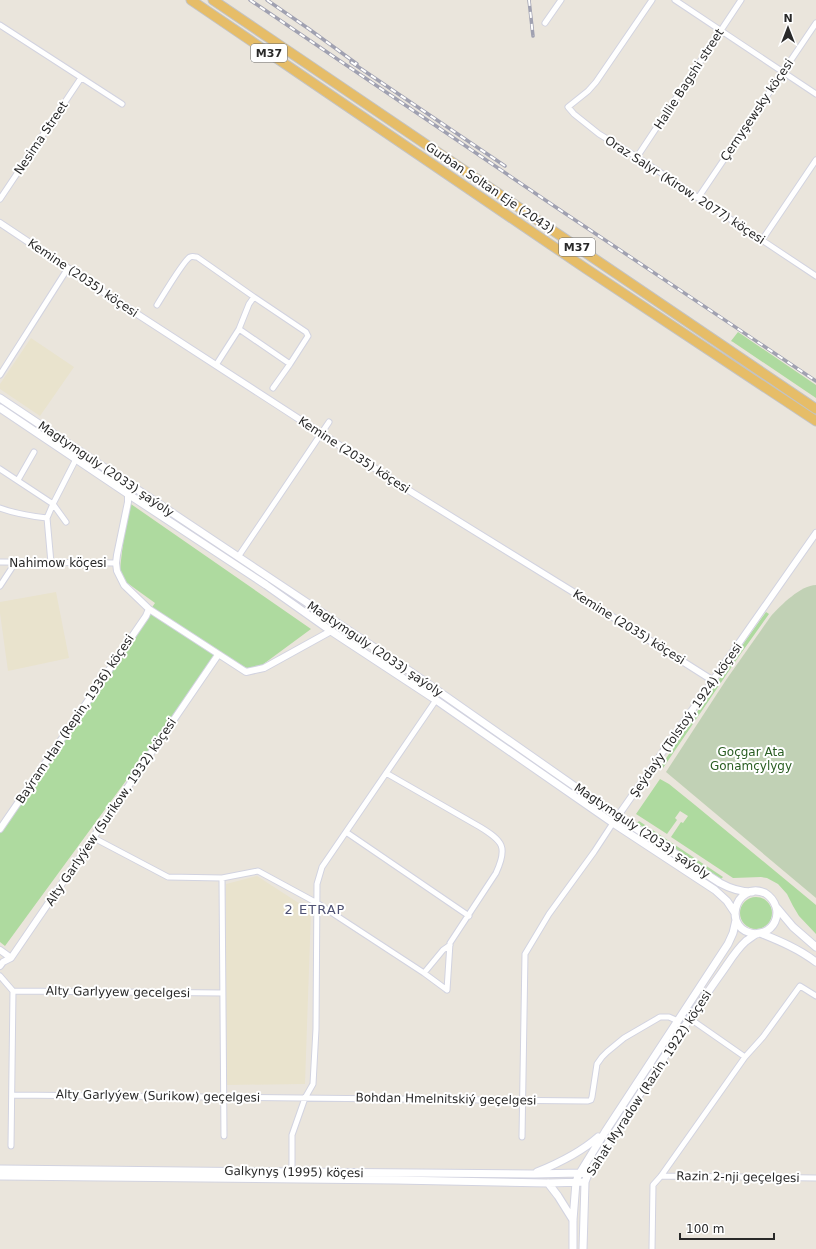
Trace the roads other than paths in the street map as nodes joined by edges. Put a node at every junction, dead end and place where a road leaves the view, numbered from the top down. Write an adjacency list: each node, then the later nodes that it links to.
1 (191, 0): 33 (highway, Gurban Soltan Eje (2043) / M37)
2 (213, 0): 32 (highway, Gurban Soltan Eje (2043) / M37)
3 (561, 0): 7 (street)
4 (652, 0): 15 (street, Oraz Salyr (Kirow, 2077) köçesi)
5 (675, 0): 10 (street)
6 (740, 0): 10 (street, Hallie Bagshi street)
7 (545, 23)
8 (816, 23): 11 (street, Çernyşewsky köçesi)
9 (0, 25): 12 (street)
10 (721, 30): 11 (street); 15 (street, Hallie Bagshi street)
11 (783, 71): 13 (street); 17 (street, Çernyşewsky köçesi)
12 (81, 78): 14 (street); 18 (street, Nesima Street)
13 (816, 94)
14 (122, 104)
15 (637, 157): 17 (street, Oraz Salyr (Kirow, 2077) köçesi)
16 (816, 160): 20 (street)
17 (698, 198): 20 (street, Oraz Salyr (Kirow, 2077) köçesi)
18 (0, 199)
19 (0, 223): 21 (street, Kemine (2035) köçesi)
20 (762, 240): 22 (street, Oraz Salyr (Kirow, 2077) köçesi)
21 (68, 268): 27 (street, Kemine (2035) köçesi); 28 (street)
22 (816, 276)
23 (254, 297): 24 (street); 25 (street); 26 (street)
24 (157, 305)
25 (239, 329): 26 (street); 27 (street)
26 (290, 364): 29 (street)
27 (216, 365): 35 (street, Kemine (2035) köçesi)
28 (0, 375)
29 (274, 388)
30 (0, 398): 40 (main road, Magtymguly (2033) şaýoly)
31 (0, 408): 37 (main road, Magtymguly (2033) şaýoly)
32 (816, 408)
33 (816, 421)
34 (329, 422): 35 (street)
35 (321, 433): 47 (street); 56 (street, Kemine (2035) köçesi)
36 (34, 452): 39 (street)
37 (76, 459): 41 (main road, Magtymguly (2033) şaýoly); 42 (street)
38 (0, 469): 39 (street)
39 (18, 480): 42 (street)
40 (135, 488): 41 (street); 47 (main road, Magtymguly (2033) şaýoly)
41 (128, 494): 51 (street); 54 (main road, Magtymguly (2033) şaýoly)
42 (52, 504): 44 (street); 45 (street)
43 (0, 508): 44 (street)
44 (47, 518): 50 (street)
45 (66, 522)
46 (816, 533): 56 (street, Şeýdaýy (Tolstoý, 1924) köçesi)
47 (238, 557): 59 (main road, Magtymguly (2033) şaýoly)
48 (0, 562): 49 (street, Nahimow köçesi)
49 (15, 563): 50 (street, Nahimow köçesi); 52 (street)
50 (51, 563): 51 (street, Nahimow köçesi)
51 (116, 563): 53 (street)
52 (0, 586)
53 (149, 609): 55 (street); 61 (street, Baýram Han (Repin, 1936) köçesi)
54 (331, 631): 55 (street); 57 (main road, Magtymguly (2033) şaýoly)
55 (218, 655): 63 (street, Alty Garlyýew (Surikow, 1932) köçesi)
56 (712, 680): 59 (street, Şeýdaýy (Tolstoý, 1924) köçesi)
57 (436, 700): 58 (street); 60 (main road, Magtymguly (2033) şaýoly)
58 (386, 773): 62 (street); 68 (street)
59 (618, 816): 60 (street, Şeýdaýy (Tolstoý, 1924) köçesi); 65 (main road, Magtymguly (2033) şaýoly)
60 (613, 823): 69 (main road, Magtymguly (2033) şaýoly); 88 (street, Şeýdaýy (Tolstoý, 1924) köçesi)
61 (0, 829)
62 (346, 832): 66 (street); 68 (street)
63 (94, 838): 64 (street); 74 (street, Alty Garlyýew (Surikow, 1932) köçesi)
64 (222, 878): 66 (street); 80 (street)
65 (752, 892): 67 (main road); 69 (main road)
66 (317, 903): 77 (street); 87 (street)
67 (777, 908): 70 (main road); 72 (main road)
68 (469, 916): 71 (street)
69 (736, 917): 70 (main road); 83 (main road, Sahat Myradow (Razin, 1922) köçesi)
70 (758, 933): 75 (main road); 82 (main road, Sahat Myradow (Razin, 1922) köçesi)
71 (450, 945): 77 (street); 77 (street)
72 (816, 947)
73 (0, 950): 74 (street)
74 (11, 958): 76 (street, Alty Garlyýew (Surikow, 1932) köçesi)
75 (816, 962)
76 (1, 963)
77 (424, 973)
78 (0, 976): 79 (street)
79 (13, 991): 80 (street, Alty Garlyyew gecelgesi); 85 (street)
80 (223, 993): 86 (street)
81 (816, 996): 84 (street)
82 (689, 1018): 84 (street); 97 (main road, Sahat Myradow (Razin, 1922) köçesi)
83 (678, 1021): 88 (street, Bohdan Hmelnitskiý geçelgesi); 89 (main road, Sahat Myradow (Razin, 1922) köçesi)
84 (745, 1057): 98 (street)
85 (12, 1095): 86 (street, Alty Garlyýew (Surikow) geçelgesi); 92 (street)
86 (223, 1097): 87 (street, Alty Garlyýew (Surikow) geçelgesi); 90 (street)
87 (305, 1098): 88 (street, Bohdan Hmelnitskiý geçelgesi); 94 (street)
88 (523, 1101): 91 (street, Şeýdaýy (Tolstoý, 1924) köçesi)
89 (605, 1132): 95 (main road, Sahat Myradow (Razin, 1922) köçesi); 96 (main road)
90 (224, 1136)
91 (522, 1137)
92 (11, 1146)
93 (1, 1172): 94 (main road, Galkynyş (1995) köçesi); 102 (main road, Galkynyş (1995) köçesi)
94 (292, 1172): 96 (main road, Galkynyş (1995) köçesi)
95 (580, 1173): 96 (main road, Galkynyş (1995) köçesi); 97 (main road, Galkynyş (1995) köçesi); 100 (main road, Sahat Myradow (Razin, 1922) köçesi)
96 (534, 1174)
97 (588, 1174): 101 (main road, Sahat Myradow (Razin, 1922) köçesi)
98 (661, 1176): 99 (street, Razin 2-nji geçelgesi); 106 (street)
99 (816, 1178)
100 (576, 1182): 101 (main road, Galkynyş (1995) köçesi); 102 (main road, Galkynyş (1995) köçesi); 103 (main road, Sahat Myradow (Razin, 1922) köçesi)
101 (585, 1182): 105 (main road, Sahat Myradow (Razin, 1922) köçesi)
102 (548, 1183): 103 (main road)
103 (573, 1220): 104 (main road, Sahat Myradow (Razin, 1922) köçesi)
104 (573, 1249)
105 (583, 1249)
106 (652, 1249)

